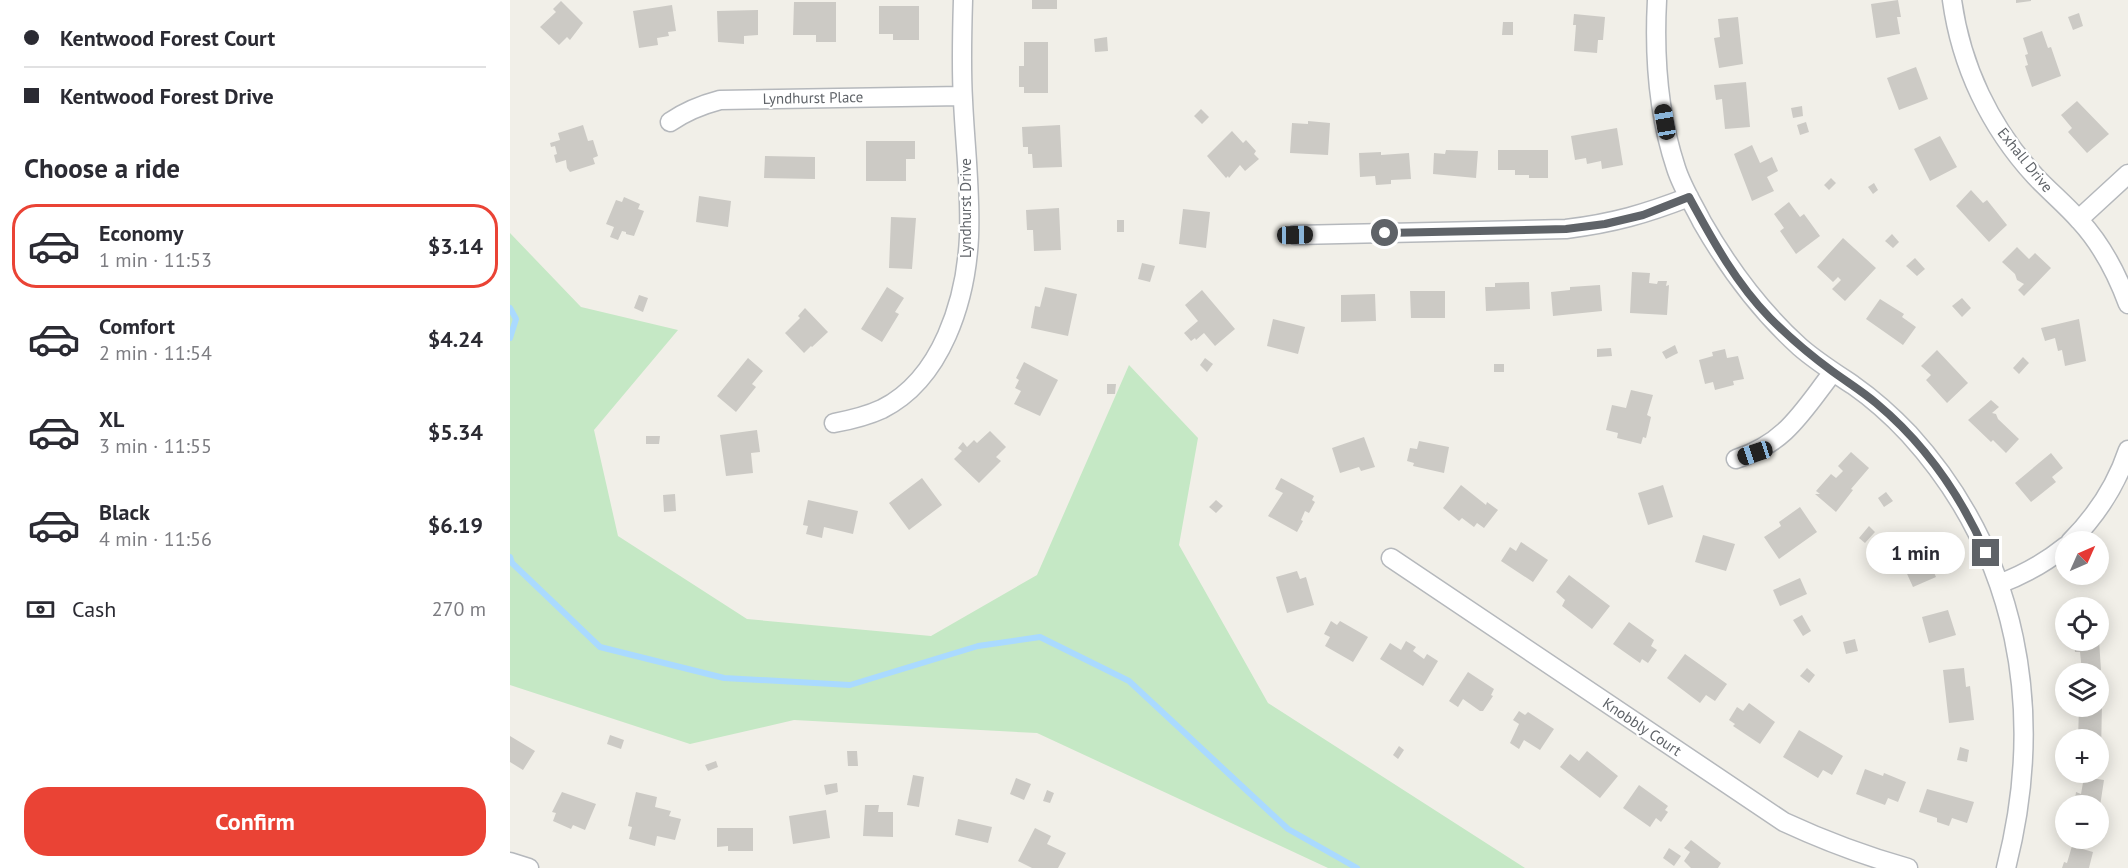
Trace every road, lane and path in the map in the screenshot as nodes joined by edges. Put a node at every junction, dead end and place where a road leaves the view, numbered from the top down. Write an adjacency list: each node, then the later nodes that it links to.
1 (963, 0): 4 (street, Lyndhurst Drive)
2 (1657, 0): 7 (street)
3 (1952, 0): 8 (street, Exhall Drive)
4 (963, 96): 5 (street, Lyndhurst Place); 12 (street, Lyndhurst Drive)
5 (670, 122)
6 (2128, 174): 8 (street)
7 (1689, 197): 9 (street); 11 (street)
8 (2079, 219): 10 (street, Exhall Drive)
9 (1295, 235)
10 (2128, 304)
11 (1833, 372): 14 (street); 18 (street)
12 (834, 423)
13 (2128, 450): 15 (street)
14 (1736, 459)
15 (2081, 531)
16 (2055, 555): 18 (street)
17 (1391, 558): 21 (street, Knobbly Court)
18 (1999, 584): 22 (street)
19 (510, 862): 20 (street)
20 (529, 868)
21 (1908, 868)
22 (2006, 868)

